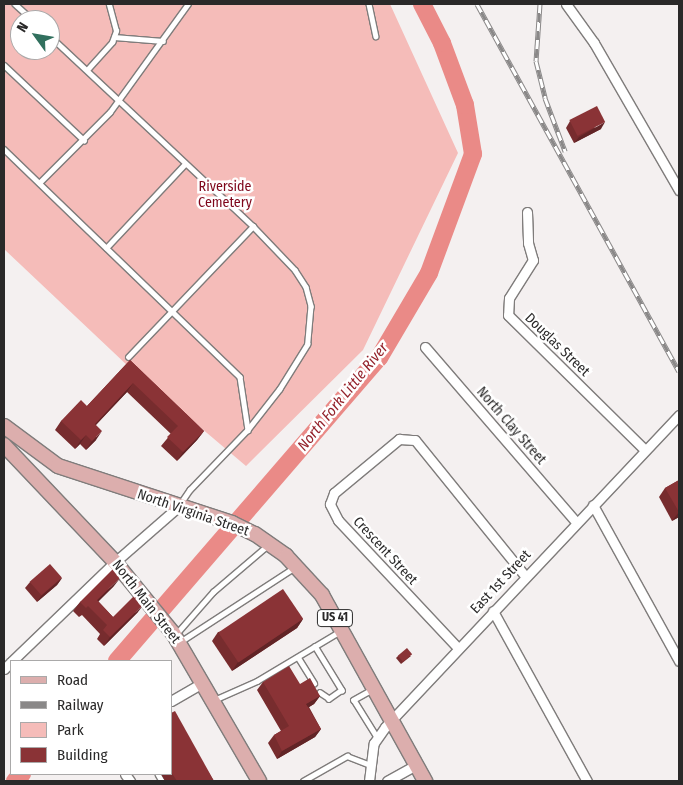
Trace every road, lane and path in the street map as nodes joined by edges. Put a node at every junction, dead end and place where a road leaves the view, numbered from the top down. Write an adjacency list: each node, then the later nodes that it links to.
1 (109, 4): 8 (lane)
2 (183, 4): 6 (lane)
3 (188, 4): 6 (lane)
4 (368, 4): 7 (lane)
5 (566, 4): 18 (street)
6 (183, 12): 9 (lane)
7 (376, 36)
8 (114, 37): 9 (lane); 12 (lane)
9 (163, 41): 13 (lane)
10 (60, 45): 12 (lane)
11 (4, 65): 14 (lane)
12 (87, 70): 13 (lane)
13 (118, 99): 14 (lane); 16 (lane)
14 (84, 140): 17 (lane)
15 (4, 149): 17 (lane)
16 (185, 164): 20 (lane); 21 (lane)
17 (39, 184): 21 (lane)
18 (679, 190)
19 (527, 212): 29 (street, Douglas Street)
20 (253, 226): 22 (lane); 27 (lane)
21 (106, 248): 22 (lane)
22 (172, 310): 24 (lane); 27 (lane)
23 (425, 347): 32 (street, North Clay Street)
24 (128, 357)
25 (679, 415): 29 (street, East 1st Street)
26 (4, 426): 31 (main road, North Virginia Street / US 41)
27 (248, 430): 31 (lane)
28 (4, 445): 34 (main road, North Main Street)
29 (645, 450): 30 (street, East 1st Street)
30 (593, 505): 32 (street, East 1st Street); 44 (street)
31 (180, 506): 33 (main road, North Virginia Street / US 41); 34 (street)
32 (576, 522): 36 (street, East 1st Street)
33 (270, 544): 35 (main road, North Virginia Street / US 41); 39 (lane)
34 (116, 562): 39 (main road, North Main Street); 43 (street)
35 (297, 566): 38 (main road, North Virginia Street / US 41); 39 (lane)
36 (525, 576): 37 (street, East 1st Street); 41 (street, Crescent Street)
37 (492, 611): 41 (street, East 1st Street); 60 (street)
38 (342, 630): 40 (lane); 47 (main road, North Virginia Street / US 41)
39 (175, 637): 45 (main road, North Main Street)
40 (315, 646): 42 (lane); 48 (lane)
41 (458, 648): 51 (street, East 1st Street)
42 (298, 656): 46 (lane); 50 (lane)
43 (12, 660)
44 (679, 661)
45 (202, 683): 49 (street); 50 (main road, North Main Street)
46 (314, 683)
47 (375, 688): 51 (main road, North Virginia Street / US 41); 52 (lane)
48 (320, 693)
49 (172, 700)
50 (213, 701): 55 (main road, North Main Street)
51 (391, 720): 52 (street, East 1st Street); 54 (main road, US 41)
52 (376, 738): 53 (street, East 1st Street)
53 (371, 765): 56 (lane); 57 (street, East 1st Street)
54 (416, 765): 58 (street); 59 (main road, US 41)
55 (258, 781)
56 (303, 781)
57 (369, 781)
58 (387, 781)
59 (425, 781)
60 (587, 781)

